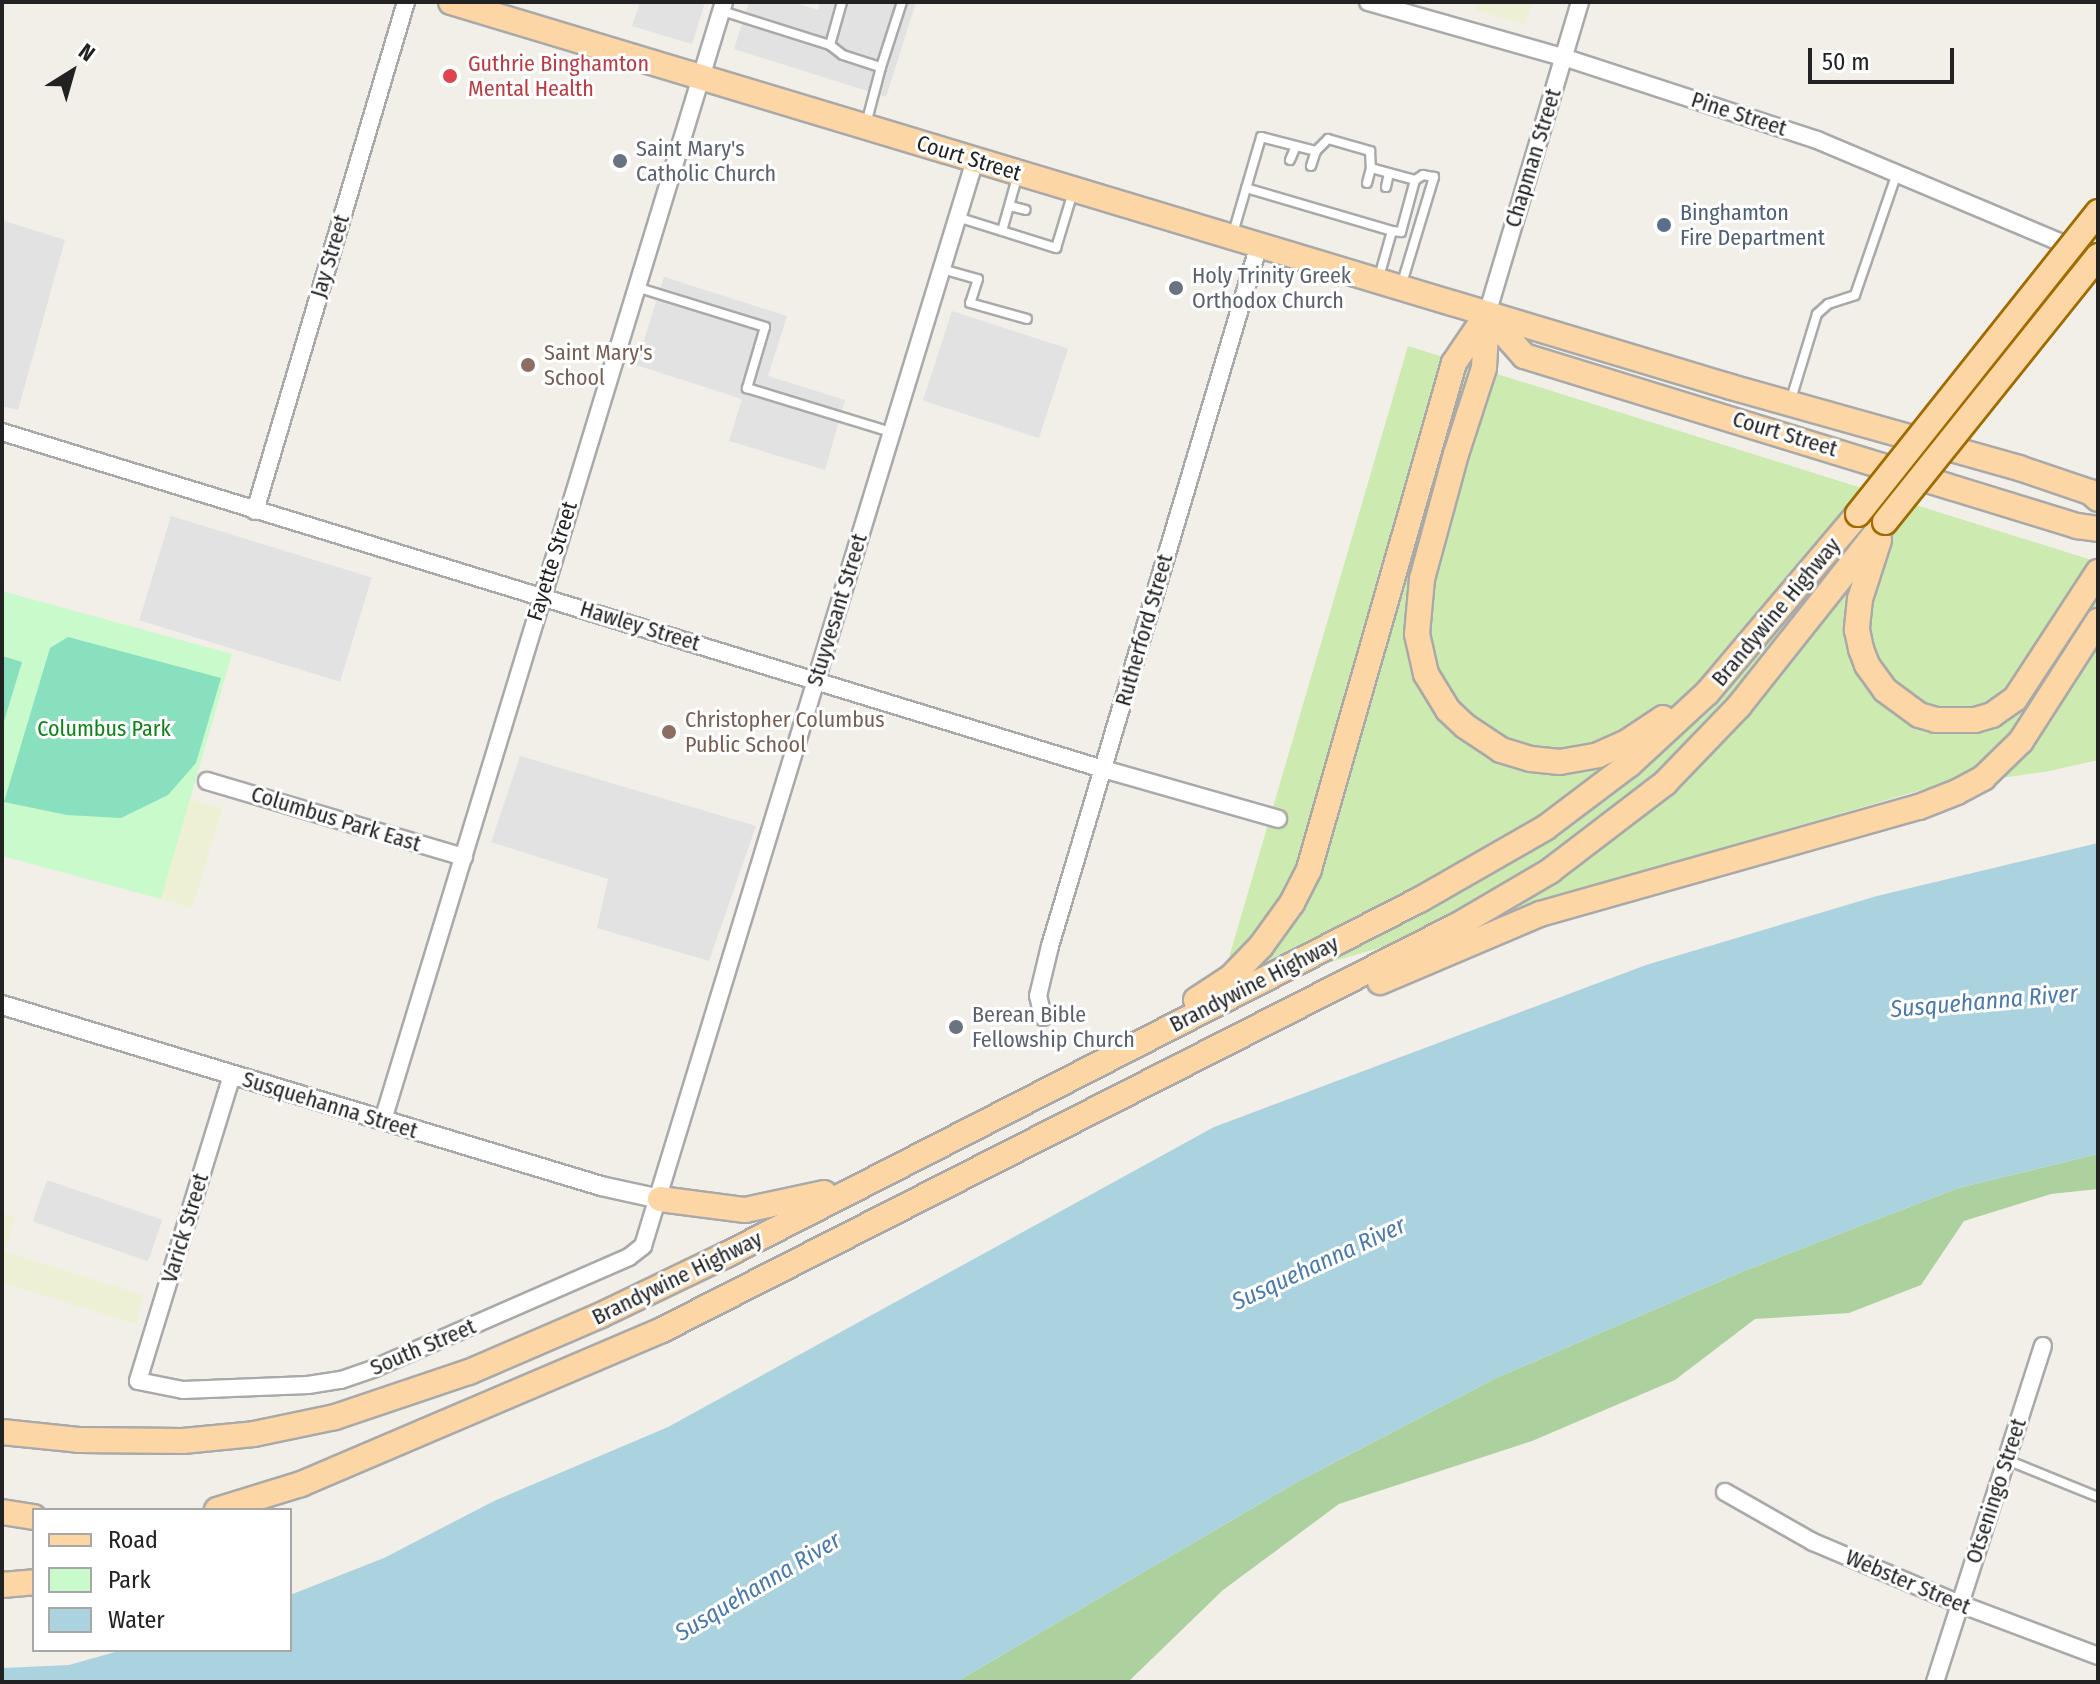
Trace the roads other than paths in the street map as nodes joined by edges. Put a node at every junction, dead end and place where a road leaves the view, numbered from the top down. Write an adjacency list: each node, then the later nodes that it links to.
1 (406, 2): 47 (street, Jay Street)
2 (451, 2): 11 (main road, Court Street)
3 (842, 2): 8 (lane)
4 (902, 2): 10 (lane)
5 (1368, 2): 9 (street, Pine Street)
6 (1580, 2): 9 (street, Chapman Street)
7 (723, 6): 8 (lane); 11 (street, Fayette Street)
8 (830, 45): 10 (lane)
9 (1563, 57): 21 (street, Pine Street); 41 (street, Chapman Street)
10 (881, 67): 12 (lane)
11 (701, 77): 12 (main road, Court Street); 40 (street, Fayette Street)
12 (865, 126): 15 (main road, Court Street)
13 (1296, 146): 14 (lane); 16 (lane); 25 (lane)
14 (1316, 151): 17 (lane); 18 (lane)
15 (975, 160): 19 (main road, Court Street); 30 (street, Stuyvesant Street)
16 (1290, 160)
17 (1311, 166)
18 (1371, 168): 20 (lane); 23 (lane)
19 (1019, 173): 26 (main road, Court Street); 27 (lane)
20 (1389, 173): 22 (lane); 24 (lane)
21 (1897, 173): 37 (street, Pine Street); 43 (lane)
22 (1415, 180): 34 (lane); 39 (lane)
23 (1367, 183)
24 (1386, 187)
25 (1246, 188): 32 (lane); 35 (lane)
26 (1074, 190): 33 (lane); 35 (main road, Court Street)
27 (1010, 206): 28 (lane); 33 (lane)
28 (1026, 210)
29 (2098, 212): 52 (main road, Brandywine Highway, bridge)
30 (956, 217): 33 (lane); 38 (street, Stuyvesant Street)
31 (1379, 217): 32 (lane)
32 (1377, 227): 34 (lane)
33 (1002, 231)
34 (1392, 231): 39 (lane)
35 (1232, 237): 36 (main road, Court Street)
36 (1259, 245): 39 (main road, Court Street); 55 (street, Rutherford Street)
37 (2098, 257): 48 (main road, Brandywine Highway, bridge)
38 (941, 269): 42 (lane); 45 (street, Stuyvesant Street)
39 (1390, 285): 41 (main road, Court Street)
40 (635, 287): 45 (lane); 51 (street, Fayette Street)
41 (1487, 314): 43 (main road, Court Street); 49 (main road, Court Street); 52 (main road); 62 (main road)
42 (1027, 319)
43 (1790, 404): 46 (main road, Court Street)
44 (2, 432): 47 (street, Hawley Street)
45 (891, 432): 54 (street, Stuyvesant Street)
46 (2098, 499)
47 (255, 511): 51 (street, Hawley Street)
48 (1885, 522): 50 (main road); 61 (main road, Brandywine Highway)
49 (2098, 529)
50 (2098, 572)
51 (542, 596): 54 (street, Hawley Street); 58 (street, Fayette Street)
52 (1779, 611): 62 (main road, Brandywine Highway)
53 (2098, 621): 61 (main road)
54 (815, 680): 55 (street, Hawley Street); 66 (street, Stuyvesant Street)
55 (1103, 769): 57 (street, Hawley Street); 60 (street, Rutherford Street)
56 (207, 781): 58 (street, Columbus Park East)
57 (1278, 819)
58 (464, 857): 64 (street, Fayette Street)
59 (2, 1005): 63 (street, Susquehanna Street)
60 (1043, 1017)
61 (1262, 1025): 69 (main road, Brandywine Highway)
62 (1085, 1071): 65 (main road, Brandywine Highway)
63 (232, 1075): 64 (street, Susquehanna Street); 68 (street, Varick Street)
64 (383, 1120): 66 (street, Susquehanna Street)
65 (916, 1158): 66 (main road); 70 (main road, Brandywine Highway)
66 (660, 1199): 68 (street, South Street)
67 (2043, 1346): 71 (street, Otseningo Street)
68 (138, 1381)
69 (531, 1388): 74 (main road, Brandywine Highway); 75 (main road)
70 (2, 1432)
71 (2006, 1460): 73 (lane); 80 (street, Otseningo Street)
72 (1725, 1492): 80 (street, Webster Street)
73 (2098, 1497)
74 (223, 1508)
75 (282, 1508)
76 (2, 1512): 77 (main road)
77 (32, 1517)
78 (32, 1582): 79 (main road)
79 (2, 1585)
80 (1960, 1604): 81 (street, Webster Street); 82 (street, Otseningo Street)
81 (2098, 1656)
82 (1935, 1682)

